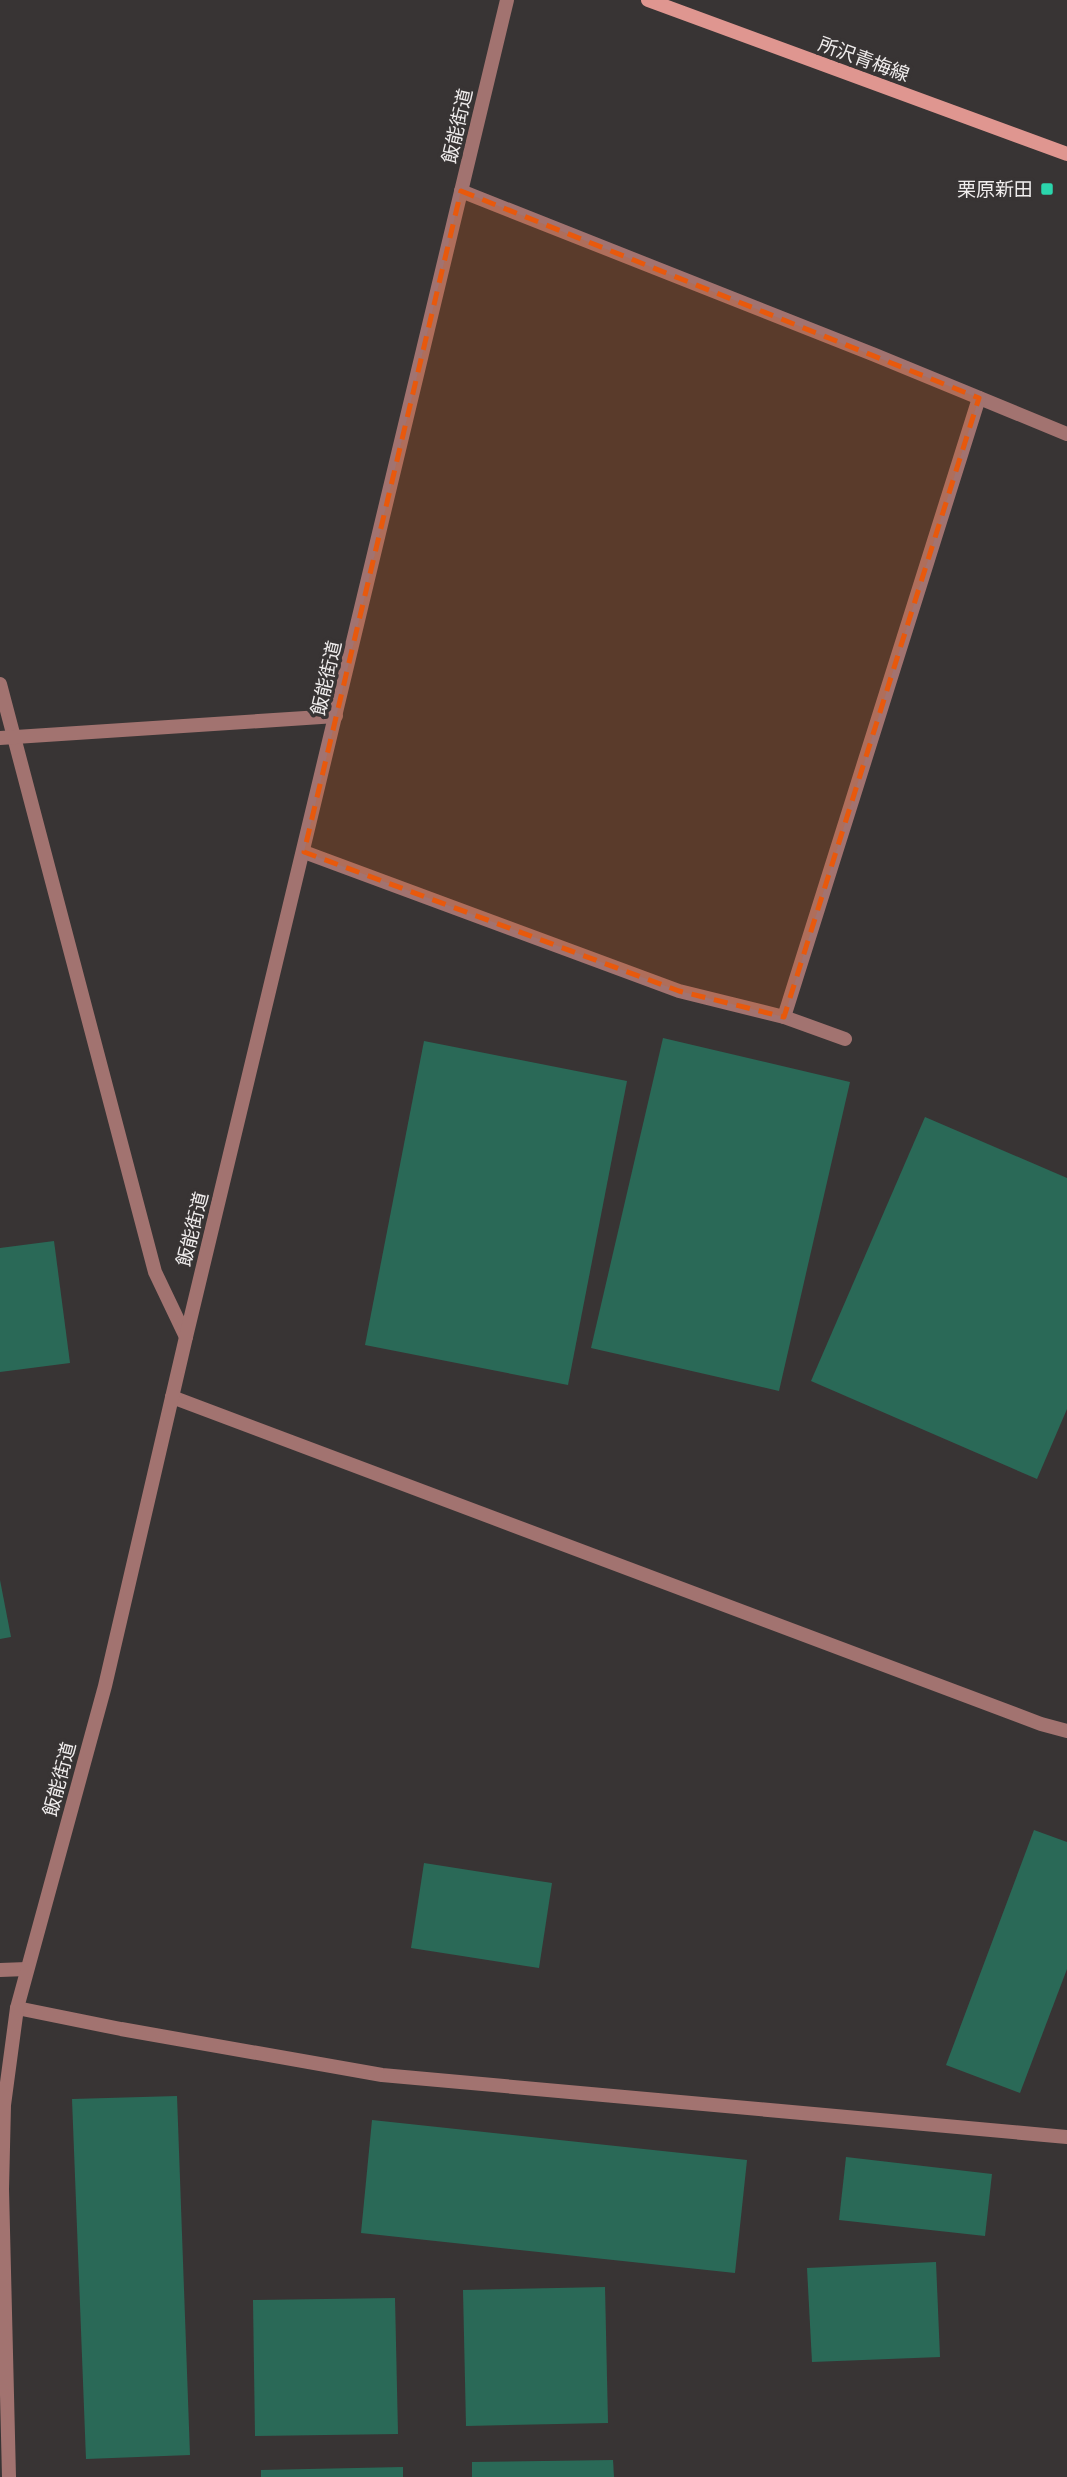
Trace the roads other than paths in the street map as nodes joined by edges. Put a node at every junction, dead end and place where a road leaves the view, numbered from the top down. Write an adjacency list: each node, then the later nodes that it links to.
1 (507, 0): 4 (street, 飯能街道)
2 (648, 0): 3 (main road, 所沢青梅線)
3 (1067, 153)
4 (461, 191): 5 (street); 8 (street, 飯能街道)
5 (979, 398): 6 (street); 11 (street)
6 (1067, 434)
7 (0, 684): 9 (street)
8 (336, 716): 9 (street); 10 (street, 飯能街道)
9 (7, 737): 13 (street)
10 (303, 852): 11 (street); 13 (street, 飯能街道)
11 (784, 1017): 12 (street)
12 (845, 1039)
13 (186, 1337): 14 (street, 飯能街道)
14 (172, 1396): 15 (street); 16 (street, 飯能街道)
15 (1067, 1731)
16 (27, 1969): 17 (street); 18 (street, 飯能街道)
17 (0, 1970)
18 (18, 2008): 19 (street); 20 (street, 飯能街道)
19 (1067, 2137)
20 (9, 2477)

